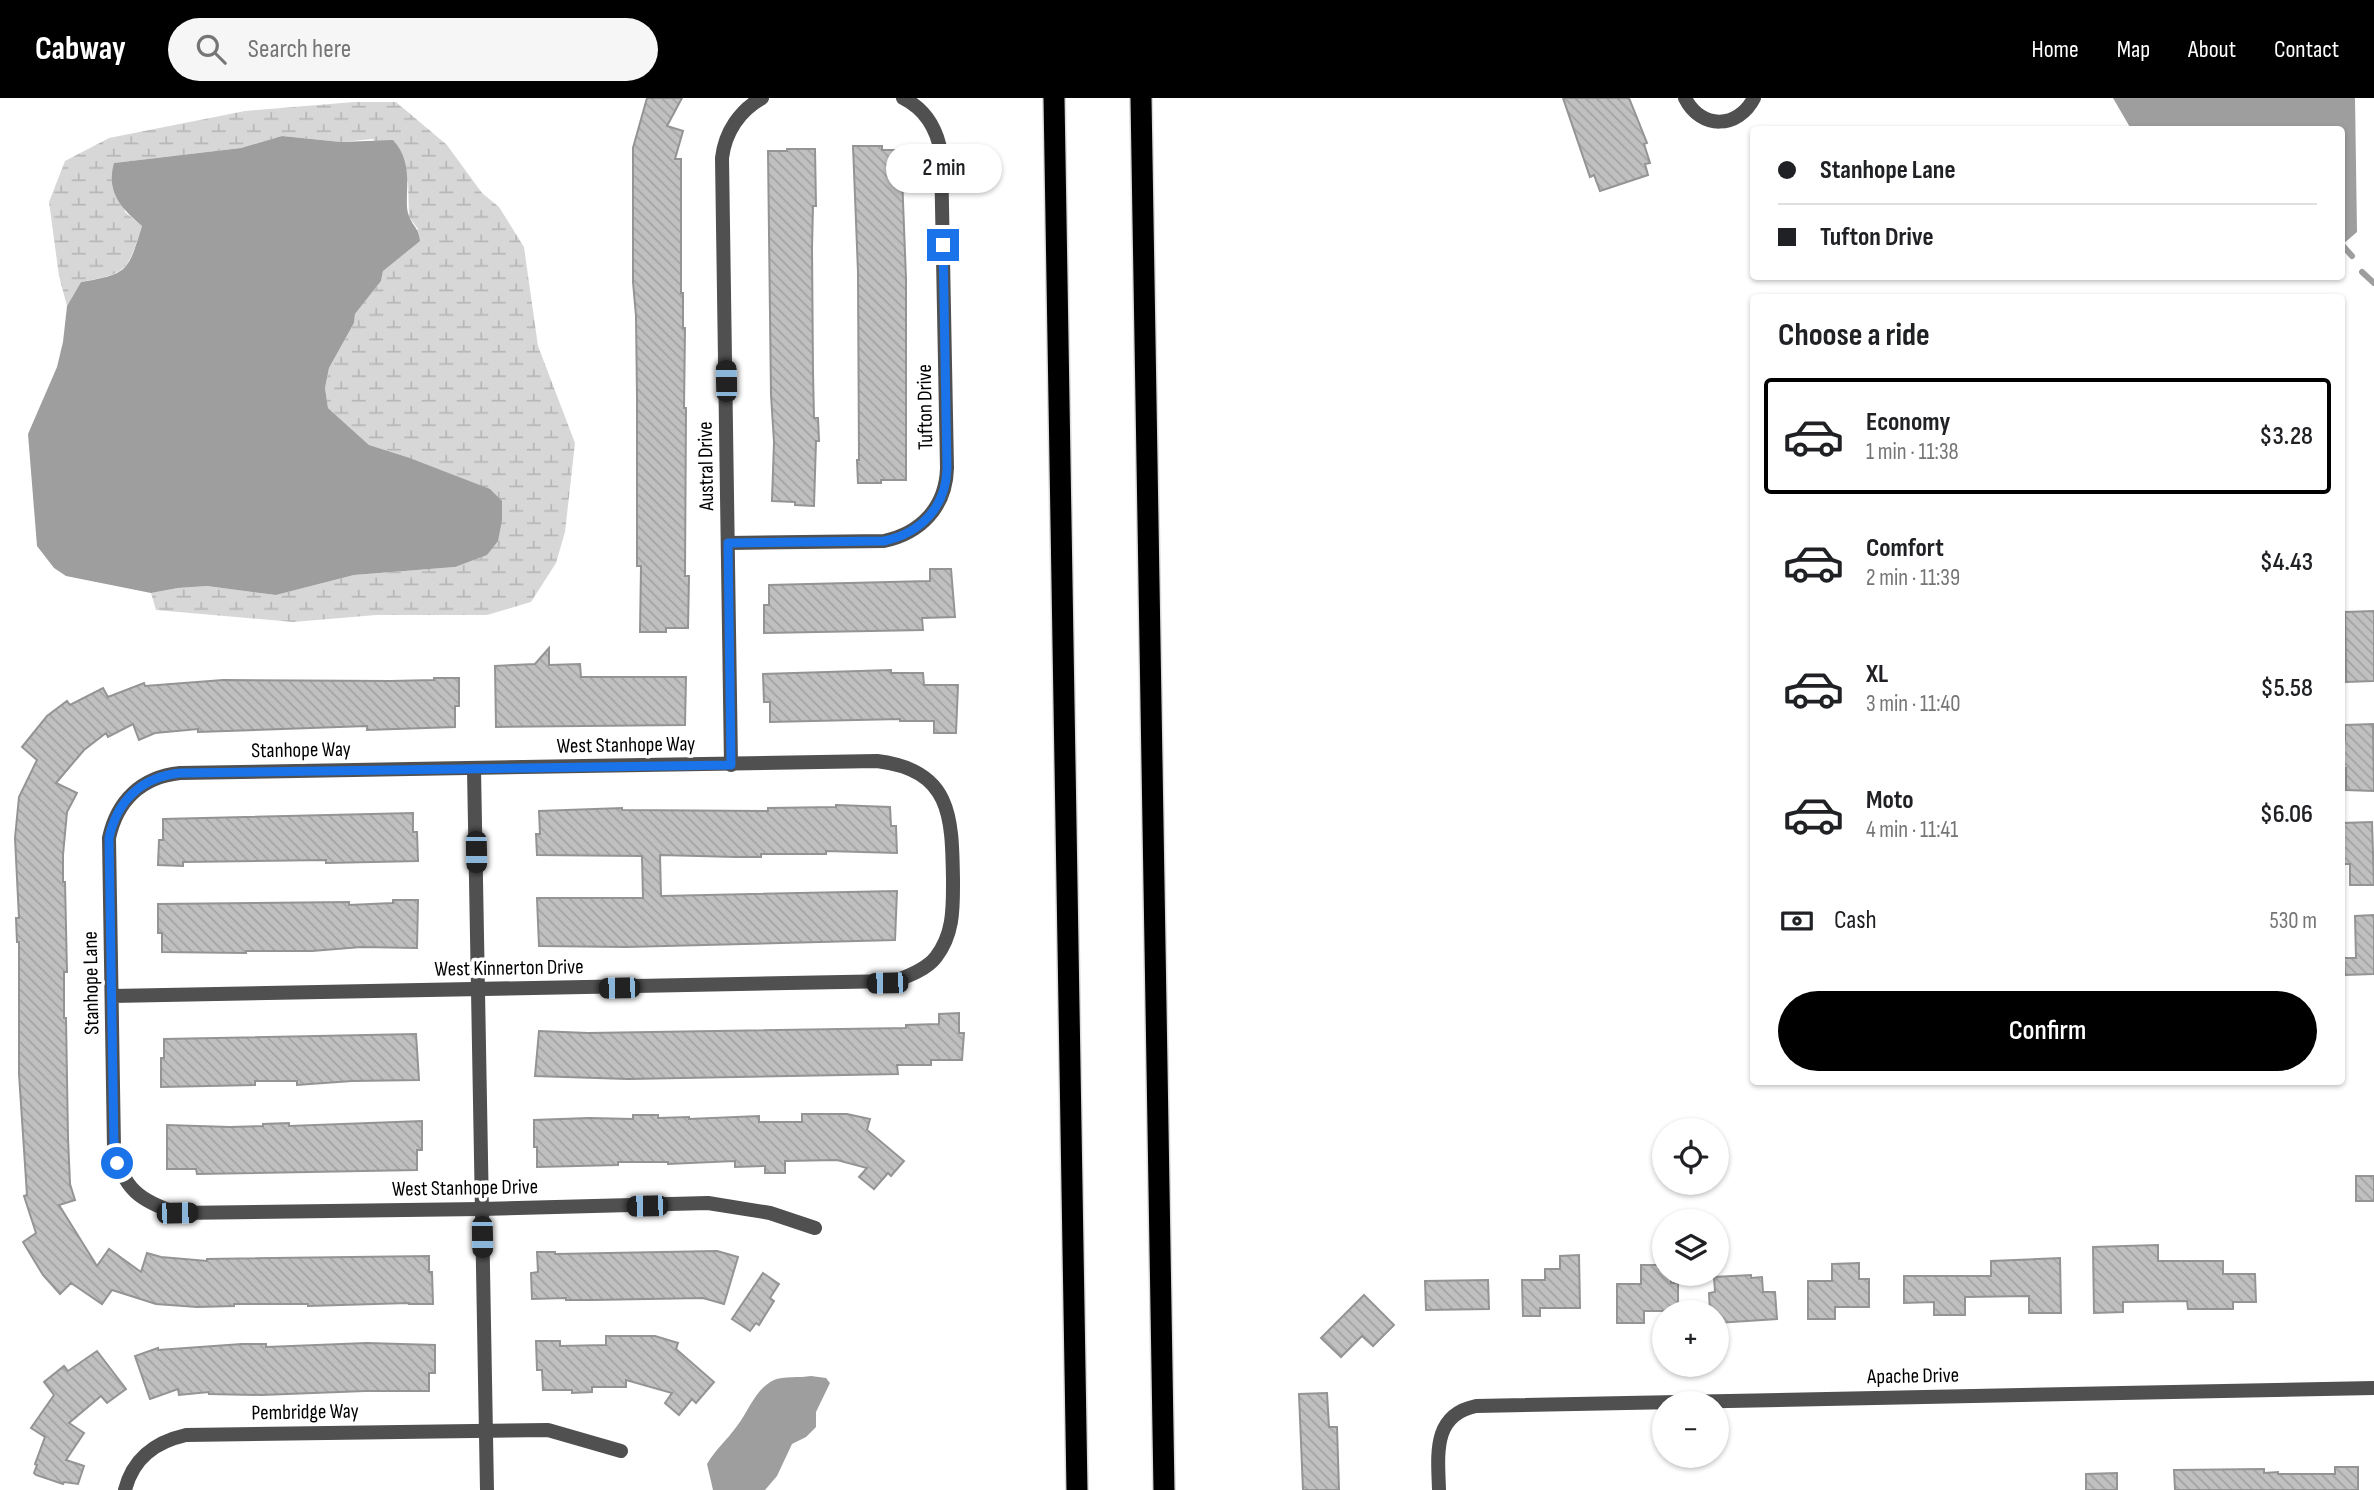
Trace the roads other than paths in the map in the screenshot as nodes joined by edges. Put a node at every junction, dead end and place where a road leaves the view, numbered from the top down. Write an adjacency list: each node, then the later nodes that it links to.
1 (762, 98): 7 (street, Austral Drive)
2 (903, 98): 7 (street, Tufton Drive)
3 (1055, 98): 22 (highway)
4 (1141, 98): 23 (highway)
5 (1685, 98): 6 (street)
6 (1754, 98)
7 (728, 543): 8 (street, Austral Drive)
8 (731, 765): 9 (street, West Stanhope Way); 11 (street, West Stanhope Way)
9 (474, 769): 10 (street, Stanhope Way); 12 (street)
10 (133, 792): 13 (street, Stanhope Lane)
11 (953, 872): 12 (street, West Kinnerton Drive)
12 (478, 989): 13 (street, West Kinnerton Drive); 15 (street)
13 (112, 996): 14 (street, Stanhope Lane)
14 (125, 1178): 15 (street, West Stanhope Drive)
15 (481, 1209): 16 (street, West Stanhope Drive); 18 (street)
16 (815, 1228)
17 (2374, 1388): 24 (street, Apache Drive)
18 (486, 1429): 19 (street, Pembridge Way); 20 (street, Pembridge Way); 21 (street)
19 (621, 1451)
20 (125, 1490)
21 (488, 1490)
22 (1077, 1490)
23 (1164, 1490)
24 (1439, 1490)

